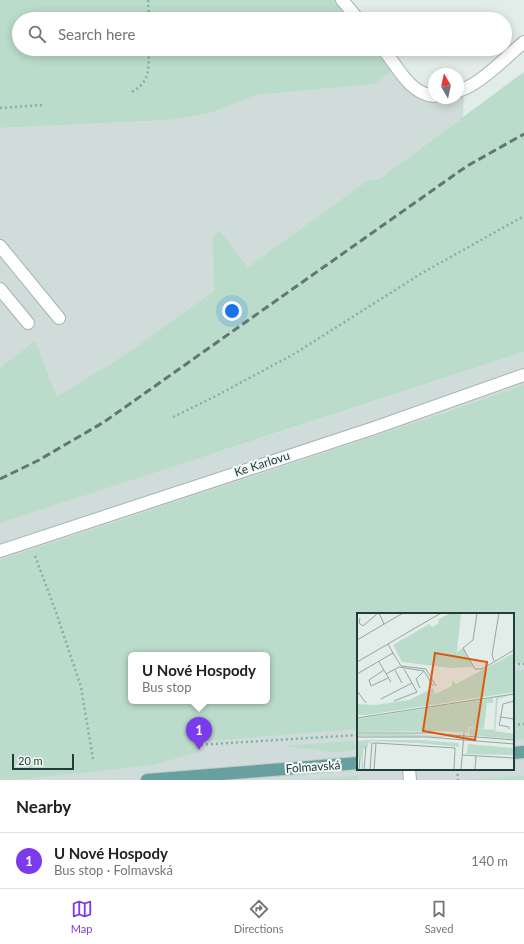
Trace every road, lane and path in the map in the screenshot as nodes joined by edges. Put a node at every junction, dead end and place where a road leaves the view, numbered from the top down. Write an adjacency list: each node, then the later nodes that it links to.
1 (148, 0): 3 (path)
2 (342, 0): 4 (street)
3 (149, 12)
4 (352, 12)
5 (524, 42): 6 (street)
6 (512, 52)
7 (149, 56): 11 (path)
8 (388, 56): 12 (street)
9 (508, 56): 10 (street)
10 (464, 90)
11 (132, 92)
12 (428, 94)
13 (42, 105): 14 (path)
14 (0, 108)
15 (524, 216): 21 (path)
16 (0, 246): 18 (street)
17 (0, 289): 19 (street)
18 (59, 318)
19 (28, 323)
20 (524, 376): 22 (street, Ke Karlovu)
21 (173, 417)
22 (29, 541): 23 (street, Ke Karlovu); 30 (path)
23 (0, 550)
24 (524, 724): 25 (path)
25 (514, 725)
26 (357, 736): 27 (path)
27 (196, 745)
28 (524, 752): 29 (main road)
29 (514, 753)
30 (93, 759)
31 (357, 763): 34 (main road, Folmavská)
32 (409, 770): 35 (street)
33 (457, 770): 36 (path)
34 (148, 780)
35 (410, 780)
36 (458, 780)

